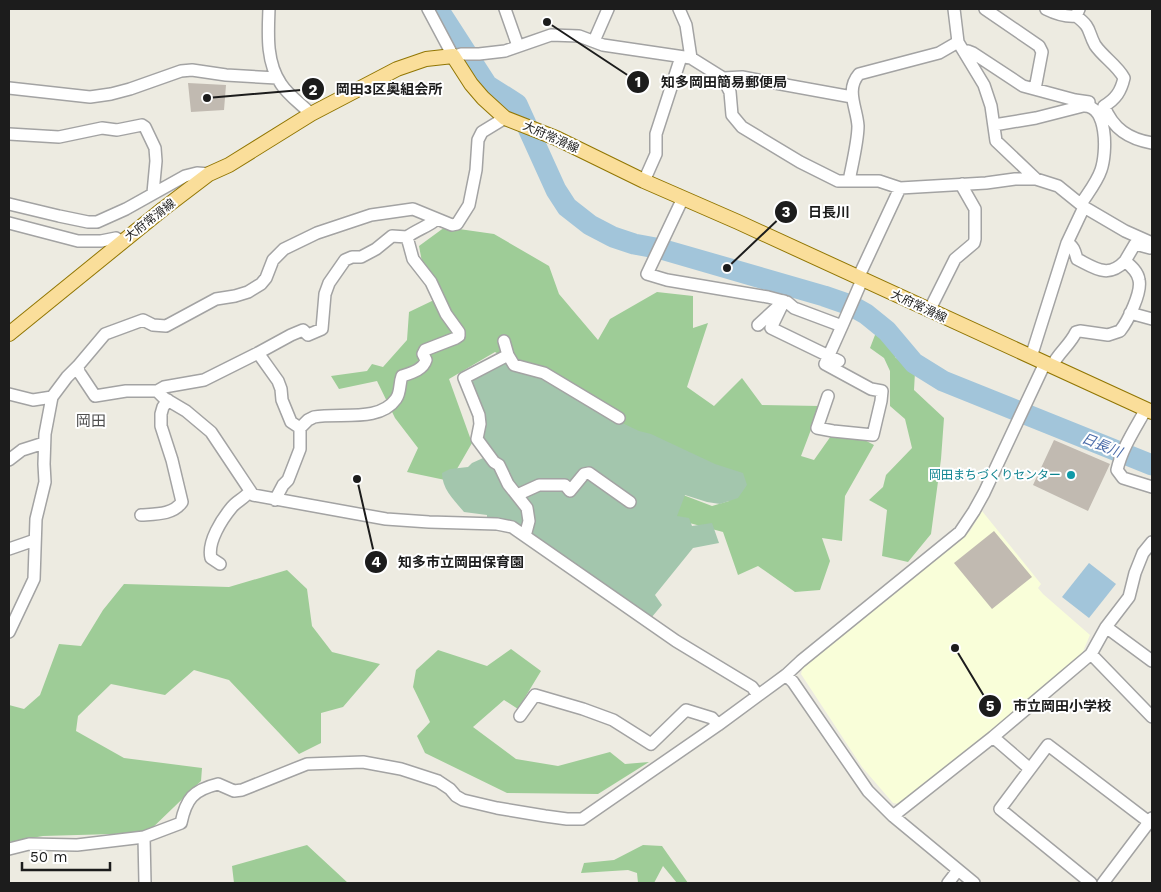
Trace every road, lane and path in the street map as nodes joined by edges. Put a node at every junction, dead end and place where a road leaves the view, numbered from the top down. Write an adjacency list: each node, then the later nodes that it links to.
1 (269, 9): 16 (street)
2 (428, 9): 14 (street)
3 (506, 9): 12 (street)
4 (608, 9): 11 (street)
5 (679, 9): 15 (street)
6 (954, 9): 13 (street)
7 (985, 9): 10 (street)
8 (1046, 9): 9 (street)
9 (1077, 12): 22 (street)
10 (999, 13): 19 (street)
11 (594, 42): 12 (street); 15 (street)
12 (518, 46): 14 (street)
13 (961, 47): 19 (street); 20 (street); 25 (street)
14 (462, 55): 23 (main road, 大府常滑線); 24 (main road, 大府常滑線)
15 (686, 58): 17 (street); 30 (street)
16 (277, 78): 18 (street); 23 (street)
17 (723, 78): 20 (street); 31 (street)
18 (9, 88)
19 (1035, 89): 21 (street)
20 (852, 98): 31 (street)
21 (1090, 104): 22 (street); 25 (street); 37 (street)
22 (1104, 106): 27 (street)
23 (311, 114): 28 (main road, 大府常滑線)
24 (505, 118): 30 (main road, 大府常滑線); 38 (street)
25 (994, 125): 29 (street)
26 (9, 134): 34 (street)
27 (1152, 143)
28 (208, 174): 34 (street); 41 (main road, 大府常滑線)
29 (1036, 179): 32 (street); 37 (street)
30 (644, 181): 35 (main road, 大府常滑線)
31 (849, 181): 33 (street)
32 (962, 184): 33 (street); 48 (street)
33 (900, 188): 46 (street)
34 (153, 193): 36 (street)
35 (683, 198): 46 (main road, 大府常滑線); 47 (street)
36 (9, 204)
37 (1082, 205): 42 (street); 43 (street)
38 (437, 219): 40 (street); 60 (street)
39 (9, 223): 41 (street)
40 (407, 237): 55 (street); 68 (street)
41 (122, 242): 53 (main road, 大府常滑線)
42 (1067, 243): 45 (street); 57 (street)
43 (1152, 243)
44 (1152, 248): 45 (street)
45 (1125, 261): 49 (street)
46 (860, 279): 48 (main road, 大府常滑線); 52 (street)
47 (784, 301): 51 (street); 52 (street); 58 (street)
48 (929, 311): 57 (main road, 大府常滑線)
49 (1130, 313): 50 (street); 59 (street)
50 (1152, 319)
51 (758, 325)
52 (842, 326): 58 (street)
53 (9, 334)
54 (504, 341): 56 (street)
55 (258, 352): 61 (street); 68 (street)
56 (508, 355): 67 (street); 73 (street)
57 (1031, 357): 59 (main road, 大府常滑線)
58 (834, 358): 63 (street)
59 (1048, 365): 66 (main road, 大府常滑線); 86 (street)
60 (78, 366): 61 (street); 64 (street)
61 (157, 391): 65 (street)
62 (9, 394): 64 (street)
63 (828, 396)
64 (52, 397): 69 (street)
65 (168, 400): 72 (street); 76 (street)
66 (1149, 410): 71 (street)
67 (619, 418)
68 (300, 428): 74 (street)
69 (44, 443): 70 (street); 78 (street)
70 (9, 460)
71 (1152, 487)
72 (250, 491): 74 (street); 81 (street)
73 (517, 495): 75 (street); 77 (street)
74 (275, 500): 77 (street)
75 (630, 502)
76 (141, 515)
77 (525, 536): 87 (street)
78 (35, 540): 80 (street); 83 (street)
79 (1152, 542): 82 (street)
80 (9, 549)
81 (220, 564)
82 (1106, 627): 84 (street); 85 (street)
83 (9, 632)
84 (1091, 654): 89 (street); 91 (street)
85 (1152, 661)
86 (786, 675): 87 (street); 93 (street)
87 (758, 695): 90 (street)
88 (520, 716): 90 (street)
89 (1152, 717)
90 (718, 725): 95 (street)
91 (993, 737): 92 (street); 93 (street)
92 (1030, 769): 94 (street); 101 (street)
93 (893, 816): 97 (street)
94 (1151, 820): 102 (street)
95 (144, 838): 96 (street); 98 (street)
96 (9, 849)
97 (958, 870): 99 (street); 100 (street)
98 (145, 883)
99 (948, 883)
100 (974, 883)
101 (1091, 883)
102 (1103, 883)

